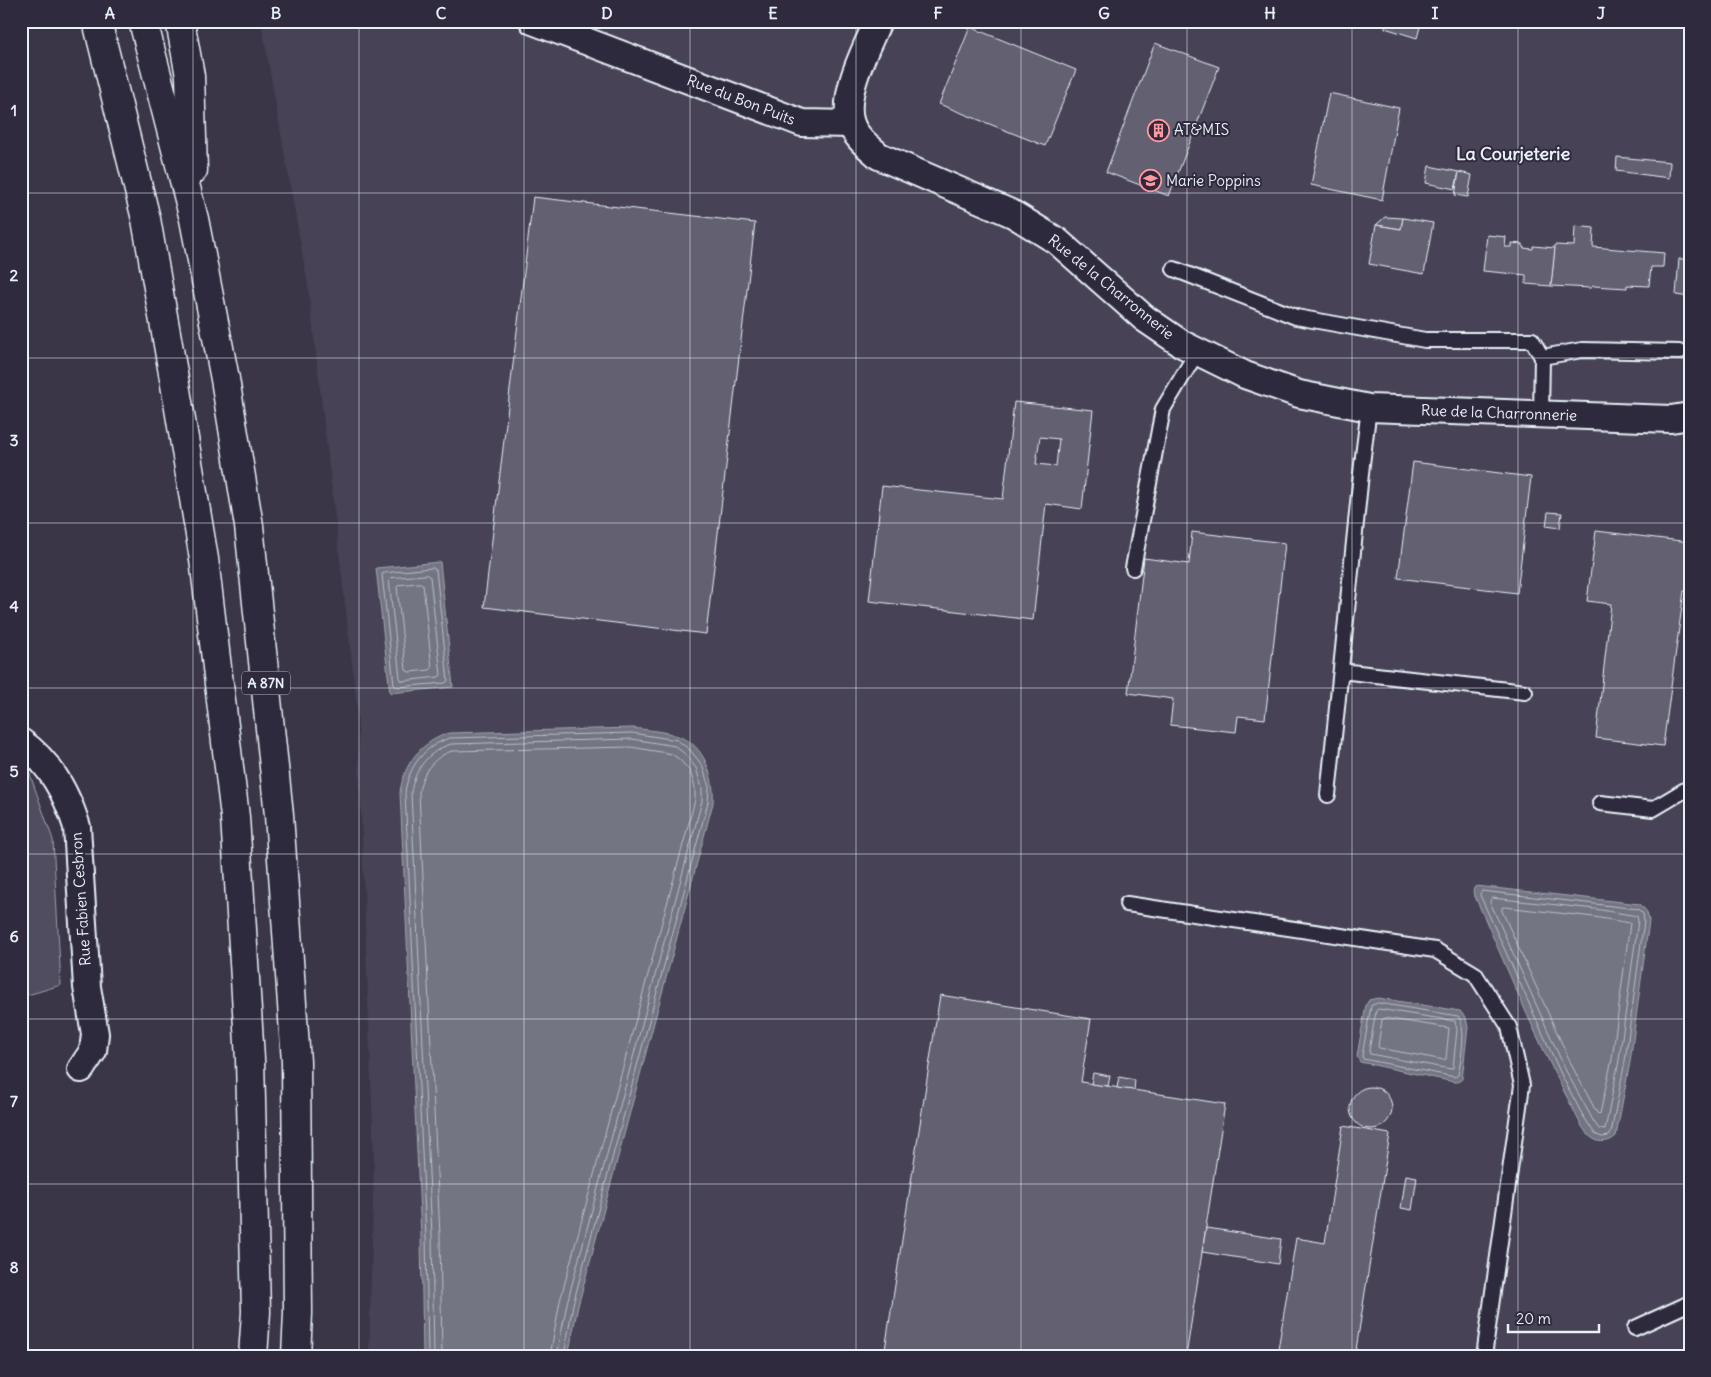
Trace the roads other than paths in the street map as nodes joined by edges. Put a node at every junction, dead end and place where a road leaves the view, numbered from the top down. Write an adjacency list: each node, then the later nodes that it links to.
1 (97, 21): 26 (highway, A 87N)
2 (143, 21): 7 (highway, A 87N)
3 (180, 21): 7 (highway)
4 (533, 21): 6 (street, Rue du Bon Puits)
5 (878, 21): 6 (street)
6 (851, 124): 9 (street, Rue de la Charronnerie)
7 (194, 219): 27 (highway, A 87N)
8 (1174, 269): 11 (lane)
9 (1197, 352): 12 (street, Rue de la Charronnerie); 15 (lane)
10 (1679, 352): 11 (lane)
11 (1542, 357): 13 (lane)
12 (1369, 408): 13 (street, Rue de la Charronnerie); 16 (lane)
13 (1541, 415): 14 (street, Rue de la Charronnerie)
14 (1690, 416)
15 (1133, 568)
16 (1341, 671): 17 (lane); 20 (lane)
17 (1525, 692)
18 (21, 742): 23 (street, Rue Fabien Cesbron)
19 (1690, 787): 21 (lane)
20 (1328, 795)
21 (1600, 803)
22 (1127, 904): 28 (lane)
23 (81, 1069)
24 (1690, 1303): 25 (lane)
25 (1635, 1328)
26 (253, 1356)
27 (296, 1356)
28 (1484, 1356)

